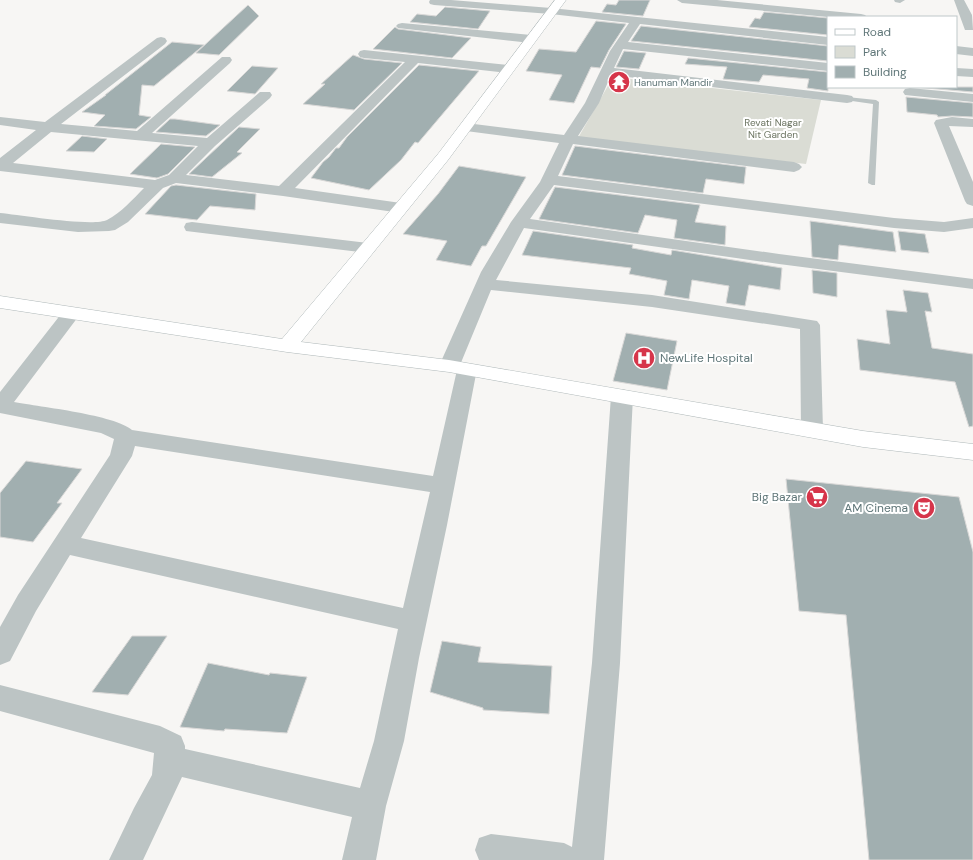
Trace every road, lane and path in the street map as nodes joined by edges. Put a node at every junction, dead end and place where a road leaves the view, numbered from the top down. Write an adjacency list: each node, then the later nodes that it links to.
1 (682, 0): 6 (street)
2 (434, 2): 5 (street)
3 (959, 2): 4 (street); 10 (street)
4 (973, 4)
5 (556, 6): 7 (street); 11 (street)
6 (850, 16)
7 (636, 20): 13 (street); 14 (street)
8 (402, 26): 11 (street)
9 (957, 27): 10 (street)
10 (971, 29)
11 (531, 39): 21 (street)
12 (161, 41): 31 (street)
13 (827, 41)
14 (620, 45): 20 (street); 22 (street)
15 (957, 50): 16 (street)
16 (973, 52)
17 (364, 54): 19 (street)
18 (226, 60): 33 (street)
19 (414, 60): 21 (street); 42 (street)
20 (827, 67)
21 (508, 69): 32 (street)
22 (608, 71): 28 (street); 34 (street)
23 (957, 72): 24 (street)
24 (973, 74)
25 (910, 92): 27 (street)
26 (265, 95): 35 (street)
27 (973, 98)
28 (847, 99): 40 (lane)
29 (0, 121): 31 (street)
30 (973, 123): 43 (street)
31 (48, 126): 33 (street); 36 (street)
32 (466, 127): 34 (street); 44 (street)
33 (140, 136): 35 (street)
34 (568, 140): 37 (street); 39 (street)
35 (210, 143): 38 (street)
36 (0, 166): 41 (street)
37 (794, 167)
38 (174, 178): 41 (street); 42 (street)
39 (549, 180): 46 (street); 47 (street)
40 (872, 183)
41 (157, 185): 45 (street)
42 (283, 190): 44 (street)
43 (973, 201)
44 (401, 208): 49 (street)
45 (0, 218)
46 (519, 222): 50 (street); 51 (street)
47 (973, 223)
48 (192, 227): 49 (street)
49 (368, 248): 54 (street)
50 (485, 284): 55 (street); 58 (street)
51 (973, 284)
52 (0, 302): 53 (street)
53 (72, 313): 54 (street); 57 (street)
54 (287, 346): 55 (street)
55 (458, 368): 56 (street); 61 (street)
56 (622, 396): 58 (street); 72 (street)
57 (0, 406): 59 (street)
58 (812, 430): 60 (street)
59 (126, 437): 61 (street); 62 (street)
60 (973, 452)
61 (443, 486): 63 (street)
62 (64, 544): 63 (street); 64 (street)
63 (414, 621): 67 (street)
64 (0, 653)
65 (0, 698): 66 (street)
66 (169, 760): 67 (street); 69 (street)
67 (370, 806): 70 (street)
68 (491, 850): 71 (street)
69 (126, 860)
70 (359, 860)
71 (564, 860)
72 (587, 860)

